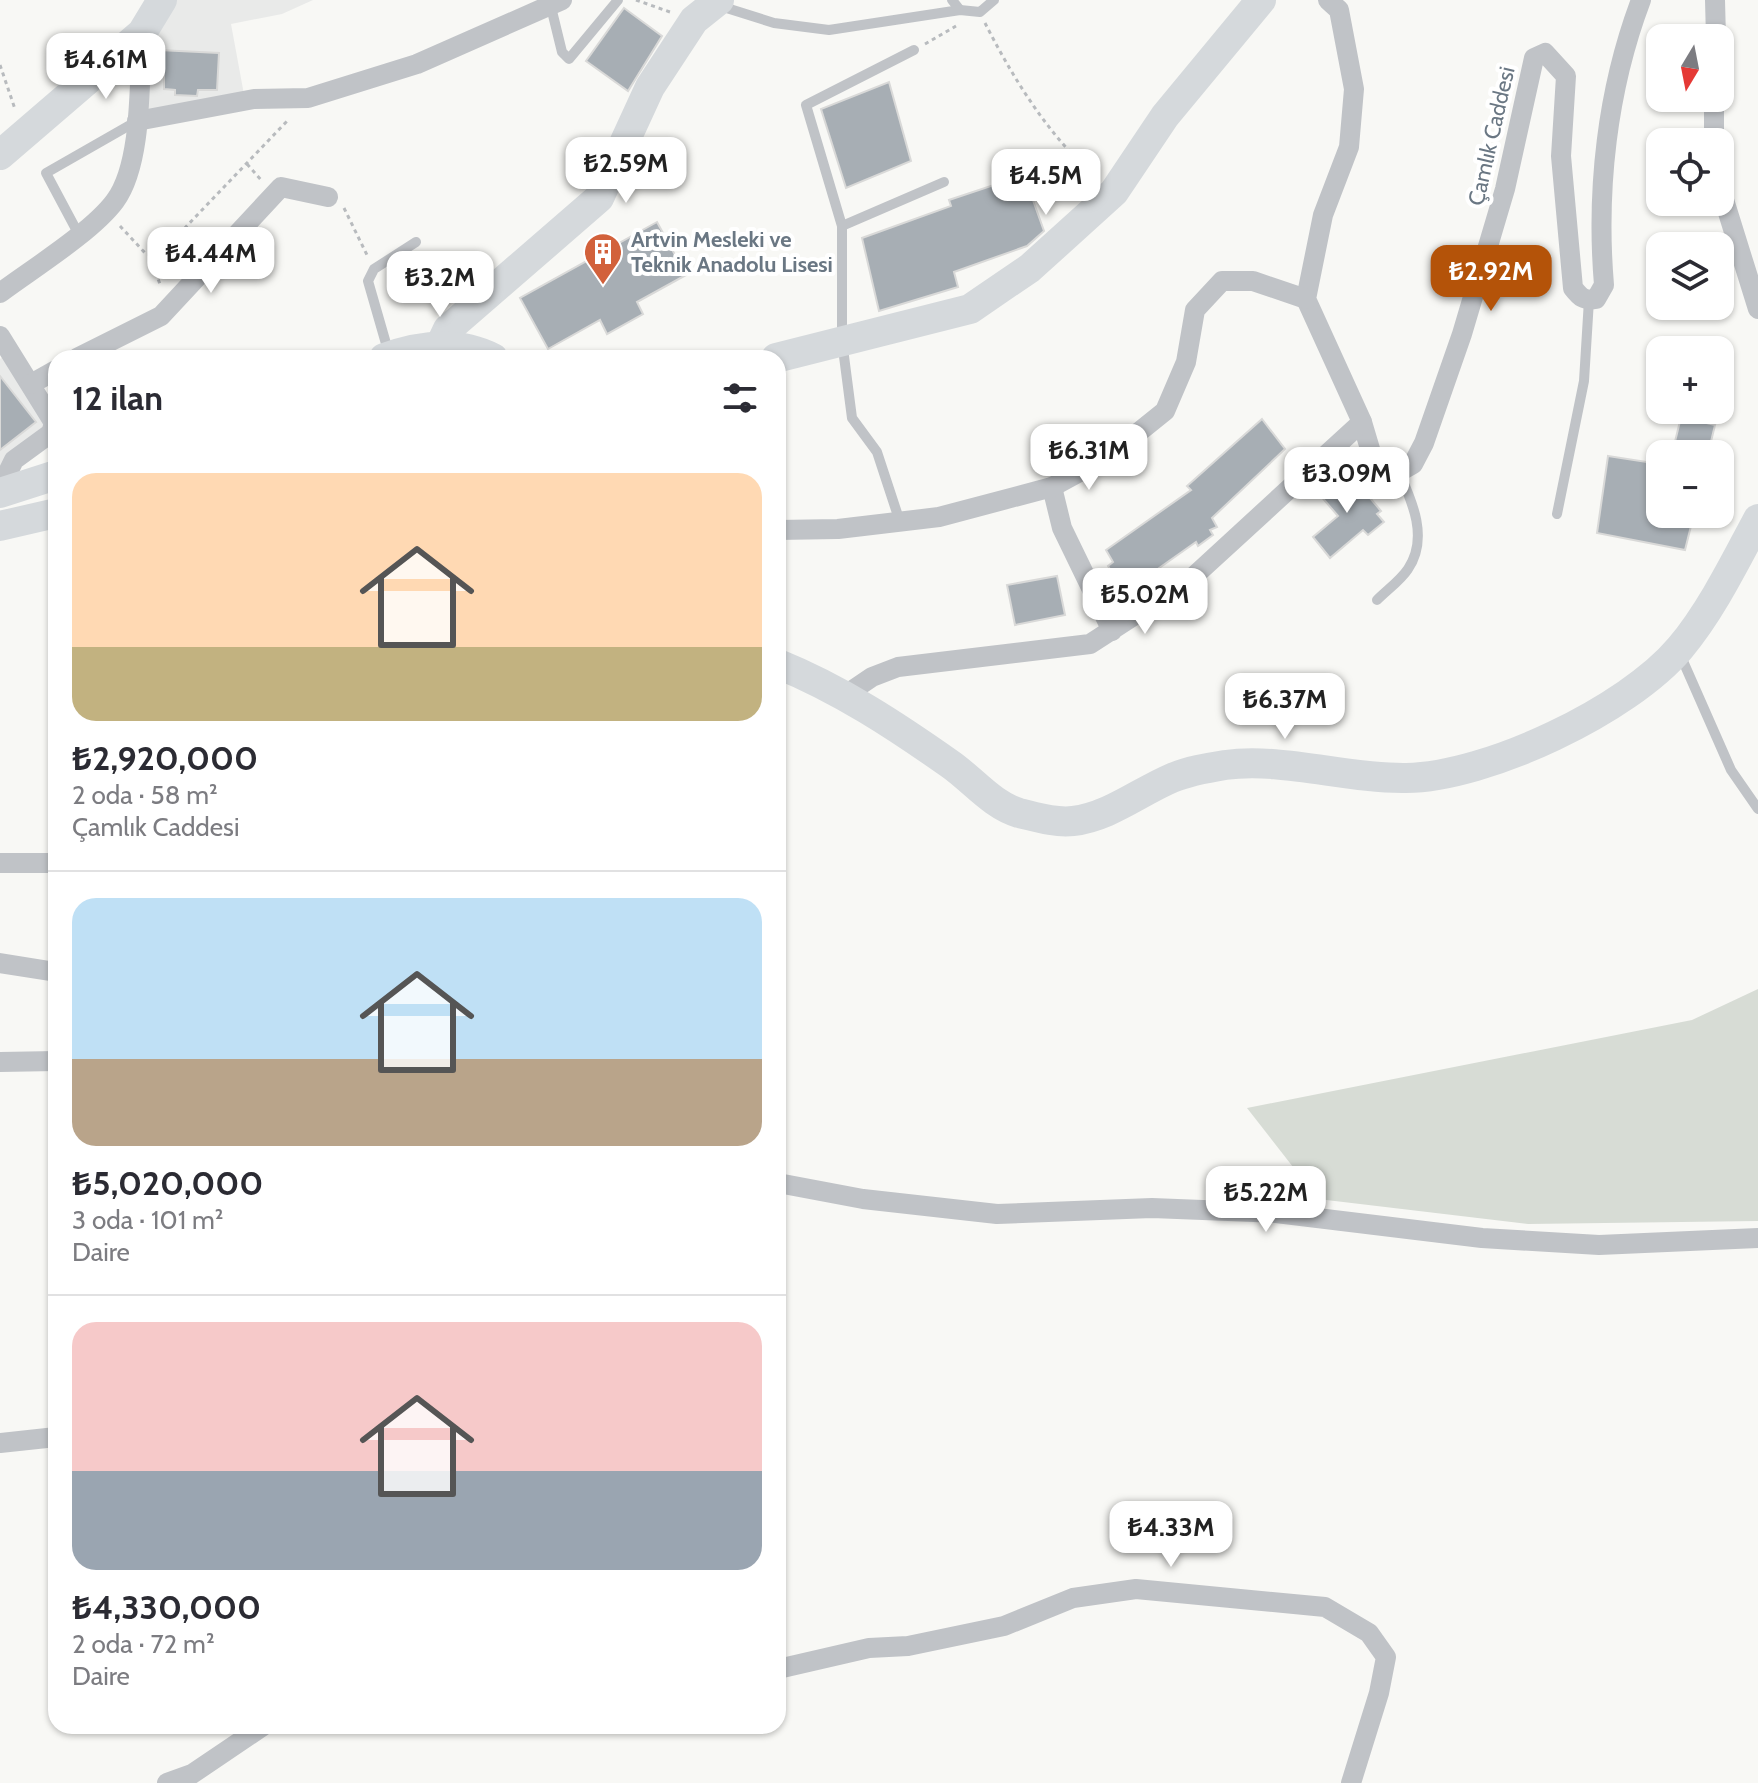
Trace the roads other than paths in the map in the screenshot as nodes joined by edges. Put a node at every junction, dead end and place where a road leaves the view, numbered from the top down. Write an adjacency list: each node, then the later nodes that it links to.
1 (162, 0): 13 (street)
2 (618, 0): 9 (lane)
3 (952, 0): 11 (lane)
4 (994, 0): 11 (lane)
5 (1261, 0): 27 (street)
6 (1328, 0): 24 (street)
7 (1641, 0): 25 (street)
8 (1715, 0): 12 (street)
9 (557, 4): 15 (street)
10 (709, 8): 11 (lane); 28 (street)
11 (960, 10)
12 (1716, 24)
13 (142, 33): 15 (street); 16 (street)
14 (914, 50): 20 (lane)
15 (137, 121): 21 (street); 21 (lane)
16 (0, 155)
17 (944, 182): 20 (lane)
18 (328, 197): 30 (street)
19 (1729, 216): 26 (street)
20 (842, 226): 27 (lane)
21 (78, 233): 23 (street)
22 (416, 242): 31 (lane)
23 (0, 293)
24 (1306, 299): 38 (street); 42 (street)
25 (1589, 300): 40 (street, Çamlık Caddesi); 44 (lane)
26 (1758, 309)
27 (842, 341): 34 (street); 46 (lane)
28 (440, 346): 32 (street); 33 (street)
29 (3, 349): 36 (street)
30 (94, 350)
31 (384, 350)
32 (420, 350)
33 (473, 350)
34 (786, 355)
35 (48, 374): 36 (street)
36 (31, 384): 37 (street)
37 (48, 412)
38 (1362, 422): 40 (street); 51 (street)
39 (48, 432): 43 (street)
40 (1399, 472): 50 (lane)
41 (48, 477): 43 (street)
42 (1052, 487): 46 (street); 51 (street)
43 (0, 491)
44 (1557, 514)
45 (48, 515): 47 (street)
46 (900, 522): 49 (street)
47 (0, 526)
48 (1756, 526): 52 (street)
49 (786, 529)
50 (1377, 600)
51 (1112, 631): 54 (street)
52 (1678, 650): 54 (street); 55 (lane)
53 (786, 668): 54 (street)
54 (844, 696)
55 (1758, 809)
56 (0, 863): 57 (street)
57 (48, 863)
58 (0, 963): 59 (street)
59 (48, 971)
60 (48, 1061): 61 (street)
61 (0, 1062)
62 (786, 1185): 63 (street)
63 (1758, 1238)
64 (48, 1438): 65 (street)
65 (0, 1443)
66 (786, 1667): 69 (street)
67 (251, 1734): 68 (street)
68 (167, 1783)
69 (1351, 1783)

